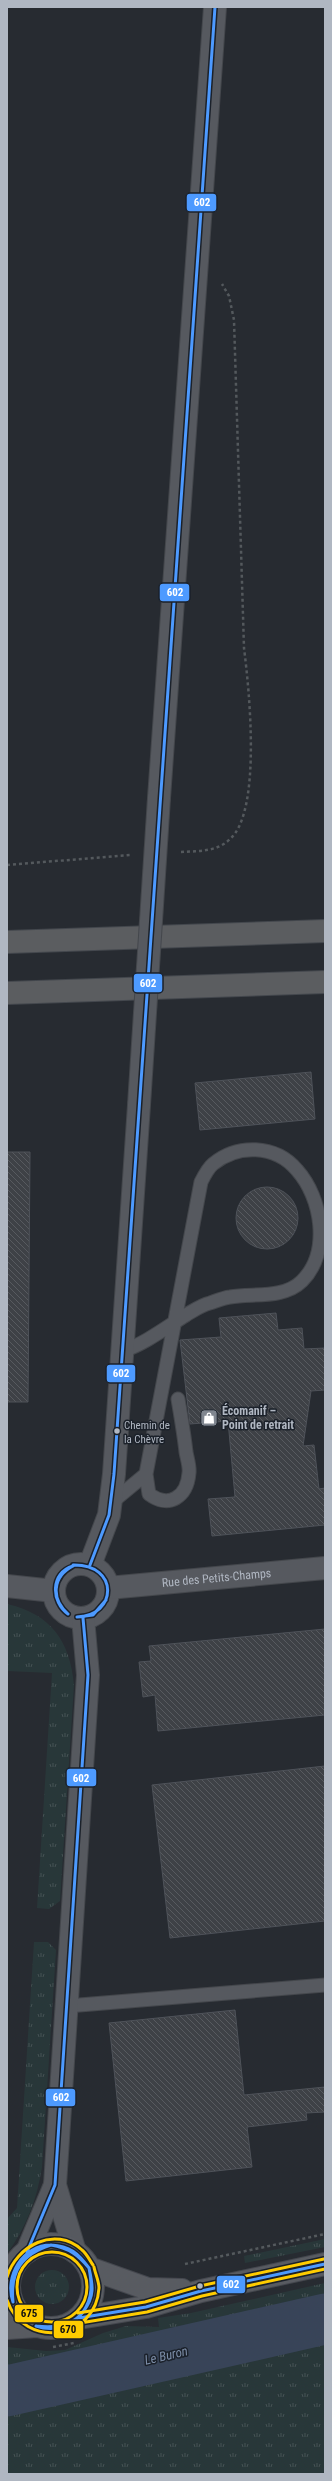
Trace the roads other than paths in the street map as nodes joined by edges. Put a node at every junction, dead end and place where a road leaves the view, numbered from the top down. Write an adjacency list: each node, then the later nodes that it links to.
1 (214, 7): 7 (street, bridge)
2 (325, 931): 3 (highway)
3 (7, 942)
4 (325, 982): 5 (highway)
5 (7, 993)
6 (175, 1322): 6 (lane); 7 (lane); 9 (lane)
7 (123, 1351): 10 (street)
8 (178, 1400): 9 (lane)
9 (146, 1474): 10 (lane)
10 (111, 1503): 11 (street)
11 (90, 1565): 14 (street); 15 (street)
12 (325, 1568): 14 (street, Rue des Petits-Champs)
13 (7, 1586): 15 (street)
14 (108, 1588): 16 (street)
15 (54, 1591): 16 (street)
16 (83, 1618): 18 (street)
17 (325, 1985): 18 (lane)
18 (67, 2006): 19 (street)
19 (55, 2185): 20 (street); 21 (street)
20 (26, 2252): 21 (main road); 24 (main road)
21 (75, 2252): 23 (main road)
22 (325, 2264): 25 (main road)
23 (89, 2268): 25 (main road); 26 (main road)
24 (10, 2272): 27 (main road)
25 (201, 2291): 26 (main road)
26 (79, 2318): 27 (main road)
27 (37, 2326): 28 (main road)
28 (7, 2328)

